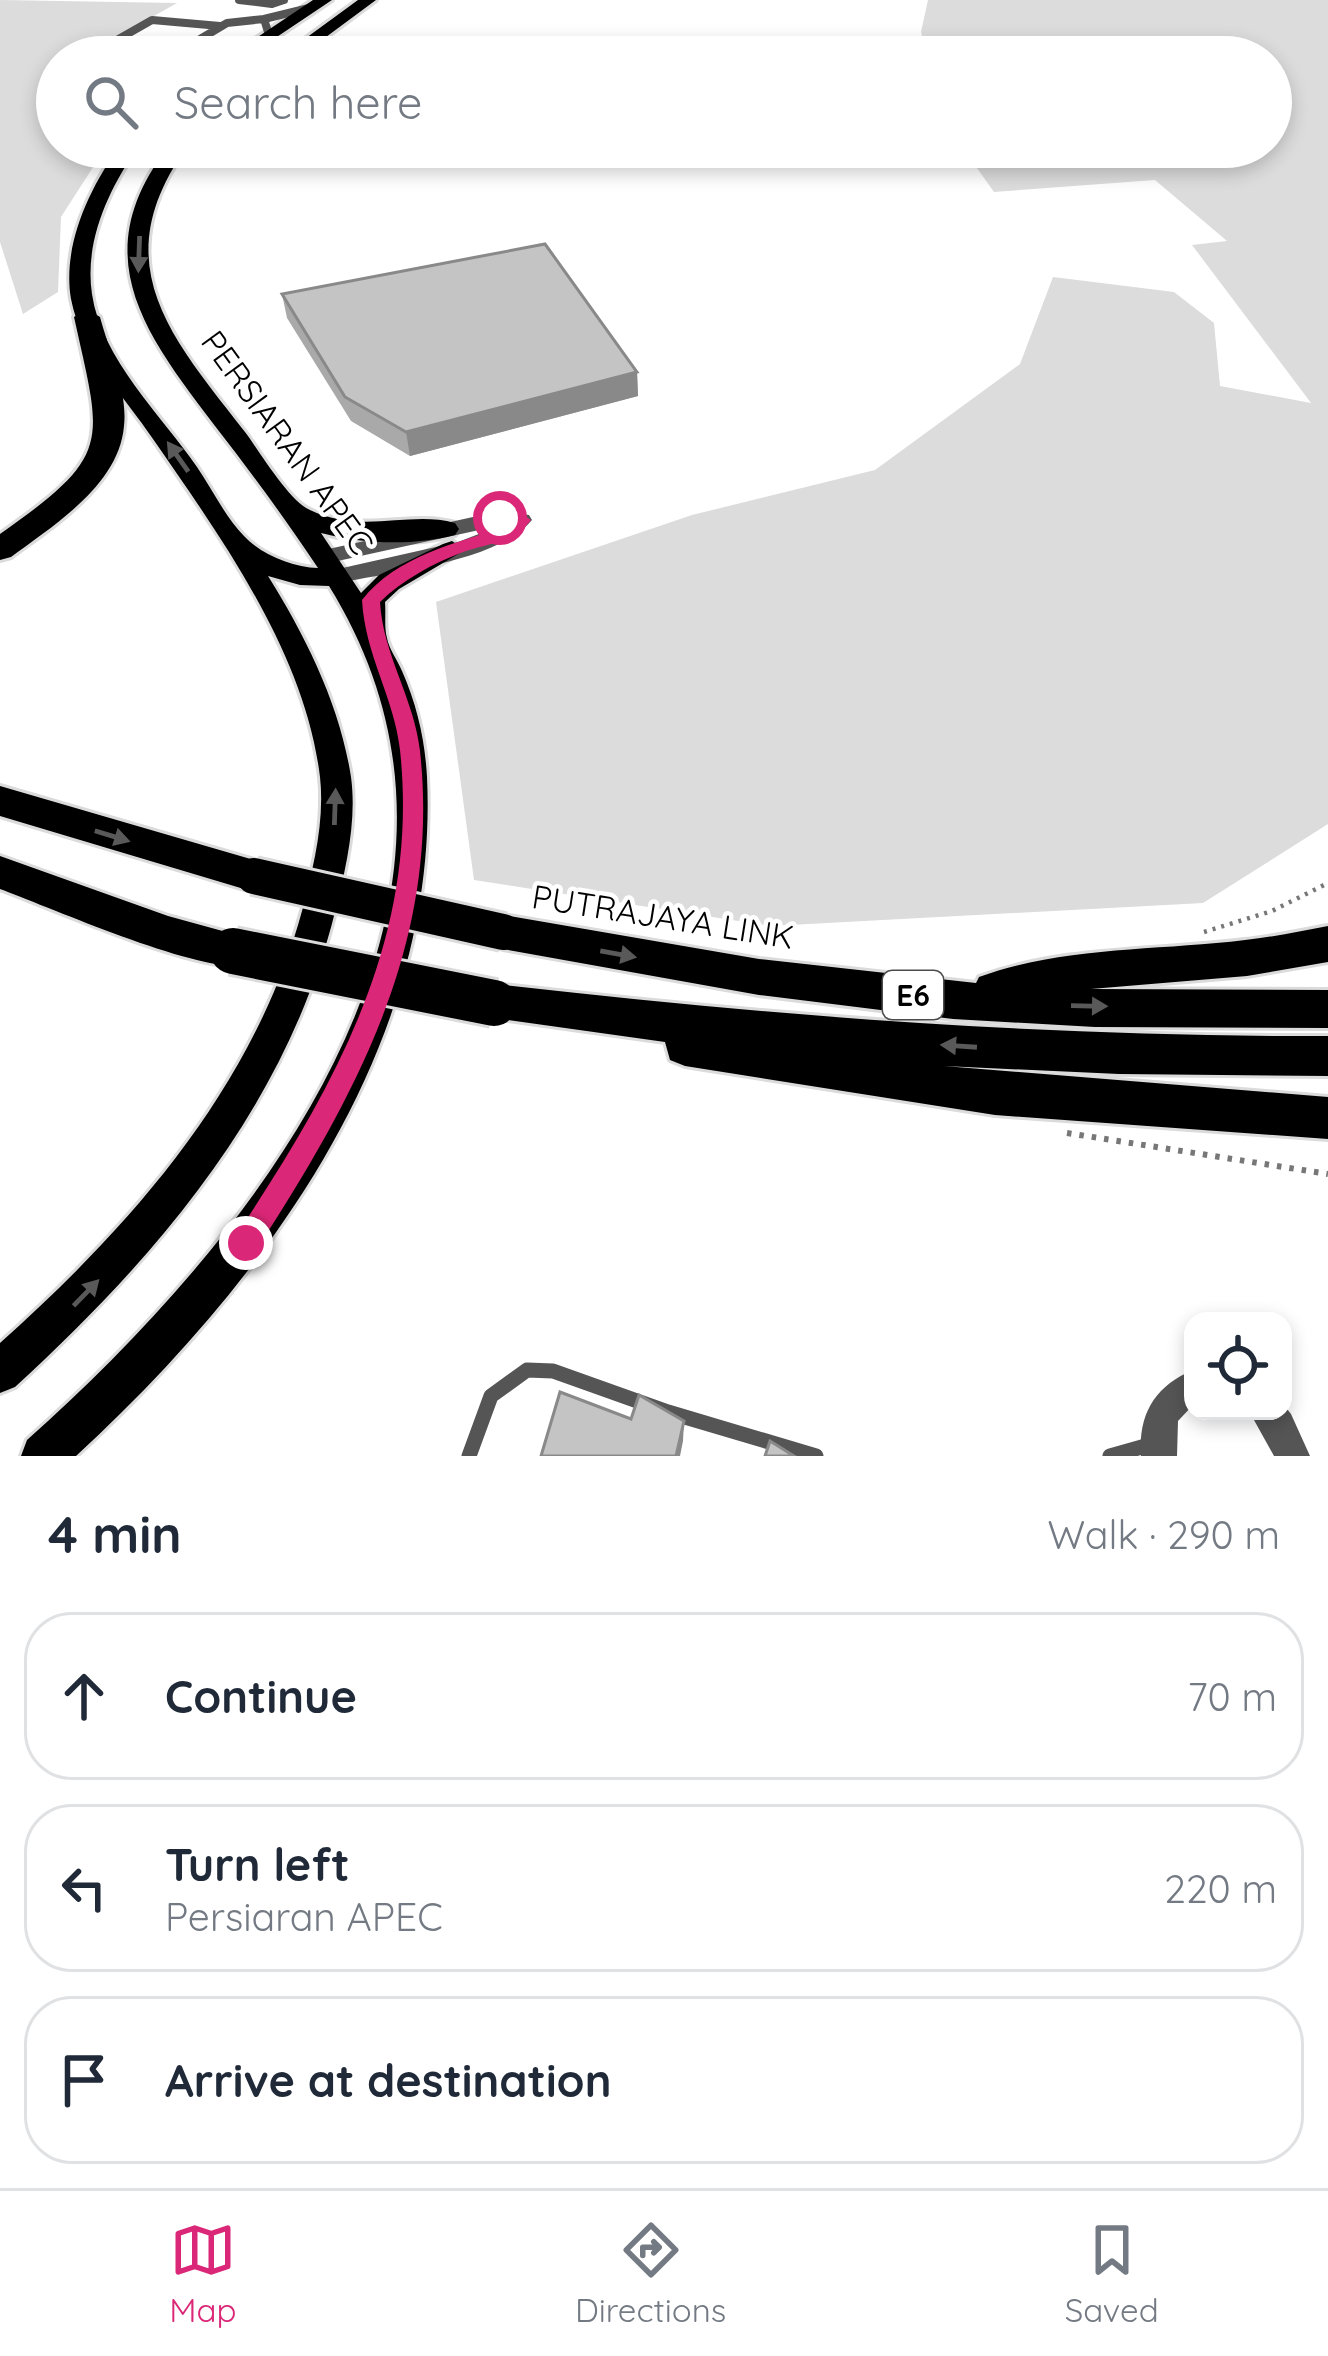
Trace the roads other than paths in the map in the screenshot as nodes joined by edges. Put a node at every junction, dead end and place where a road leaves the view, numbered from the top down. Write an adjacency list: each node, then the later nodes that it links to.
1 (238, 0): 2 (lane)
2 (284, 0)
3 (368, 0): 10 (main road)
4 (318, 4): 6 (main road)
5 (220, 26): 6 (lane); 7 (lane); 8 (lane)
6 (267, 27): 9 (main road)
7 (124, 36)
8 (203, 36)
9 (258, 36)
10 (317, 36)
11 (115, 168): 13 (main road)
12 (163, 168): 14 (main road, PERSIARAN APEC, one-way to 14)
13 (87, 317): 15 (main road, one-way to 13); 17 (highway)
14 (293, 513): 16 (main road); 18 (main road, PERSIARAN APEC)
15 (235, 539): 18 (main road); 20 (main road)
16 (449, 539): 18 (street); 19 (main road)
17 (0, 549)
18 (321, 569): 19 (main road, PERSIARAN APEC); 20 (main road)
19 (373, 636): 37 (main road, PERSIARAN APEC)
20 (287, 639): 33 (main road, one-way to 20)
21 (0, 801): 26 (highway, PUTRAJAYA LINK / E6, one-way to 26, bridge)
22 (0, 872): 27 (highway, E6, bridge)
23 (1328, 944): 25 (highway)
24 (1328, 961): 25 (highway)
25 (1072, 972): 26 (highway)
26 (957, 999): 28 (highway, PUTRAJAYA LINK / E6, one-way to 28)
27 (503, 1004): 29 (highway, E6, one-way to 27); 30 (highway)
28 (1328, 1009)
29 (1328, 1055)
30 (1151, 1107): 31 (highway); 32 (highway)
31 (1328, 1118)
32 (1328, 1134)
33 (0, 1372)
34 (1184, 1393): 36 (street)
35 (1274, 1420): 41 (street)
36 (1158, 1449): 40 (lane)
37 (43, 1456)
38 (469, 1456): 39 (lane)
39 (816, 1456)
40 (1109, 1456)
41 (1292, 1456)

